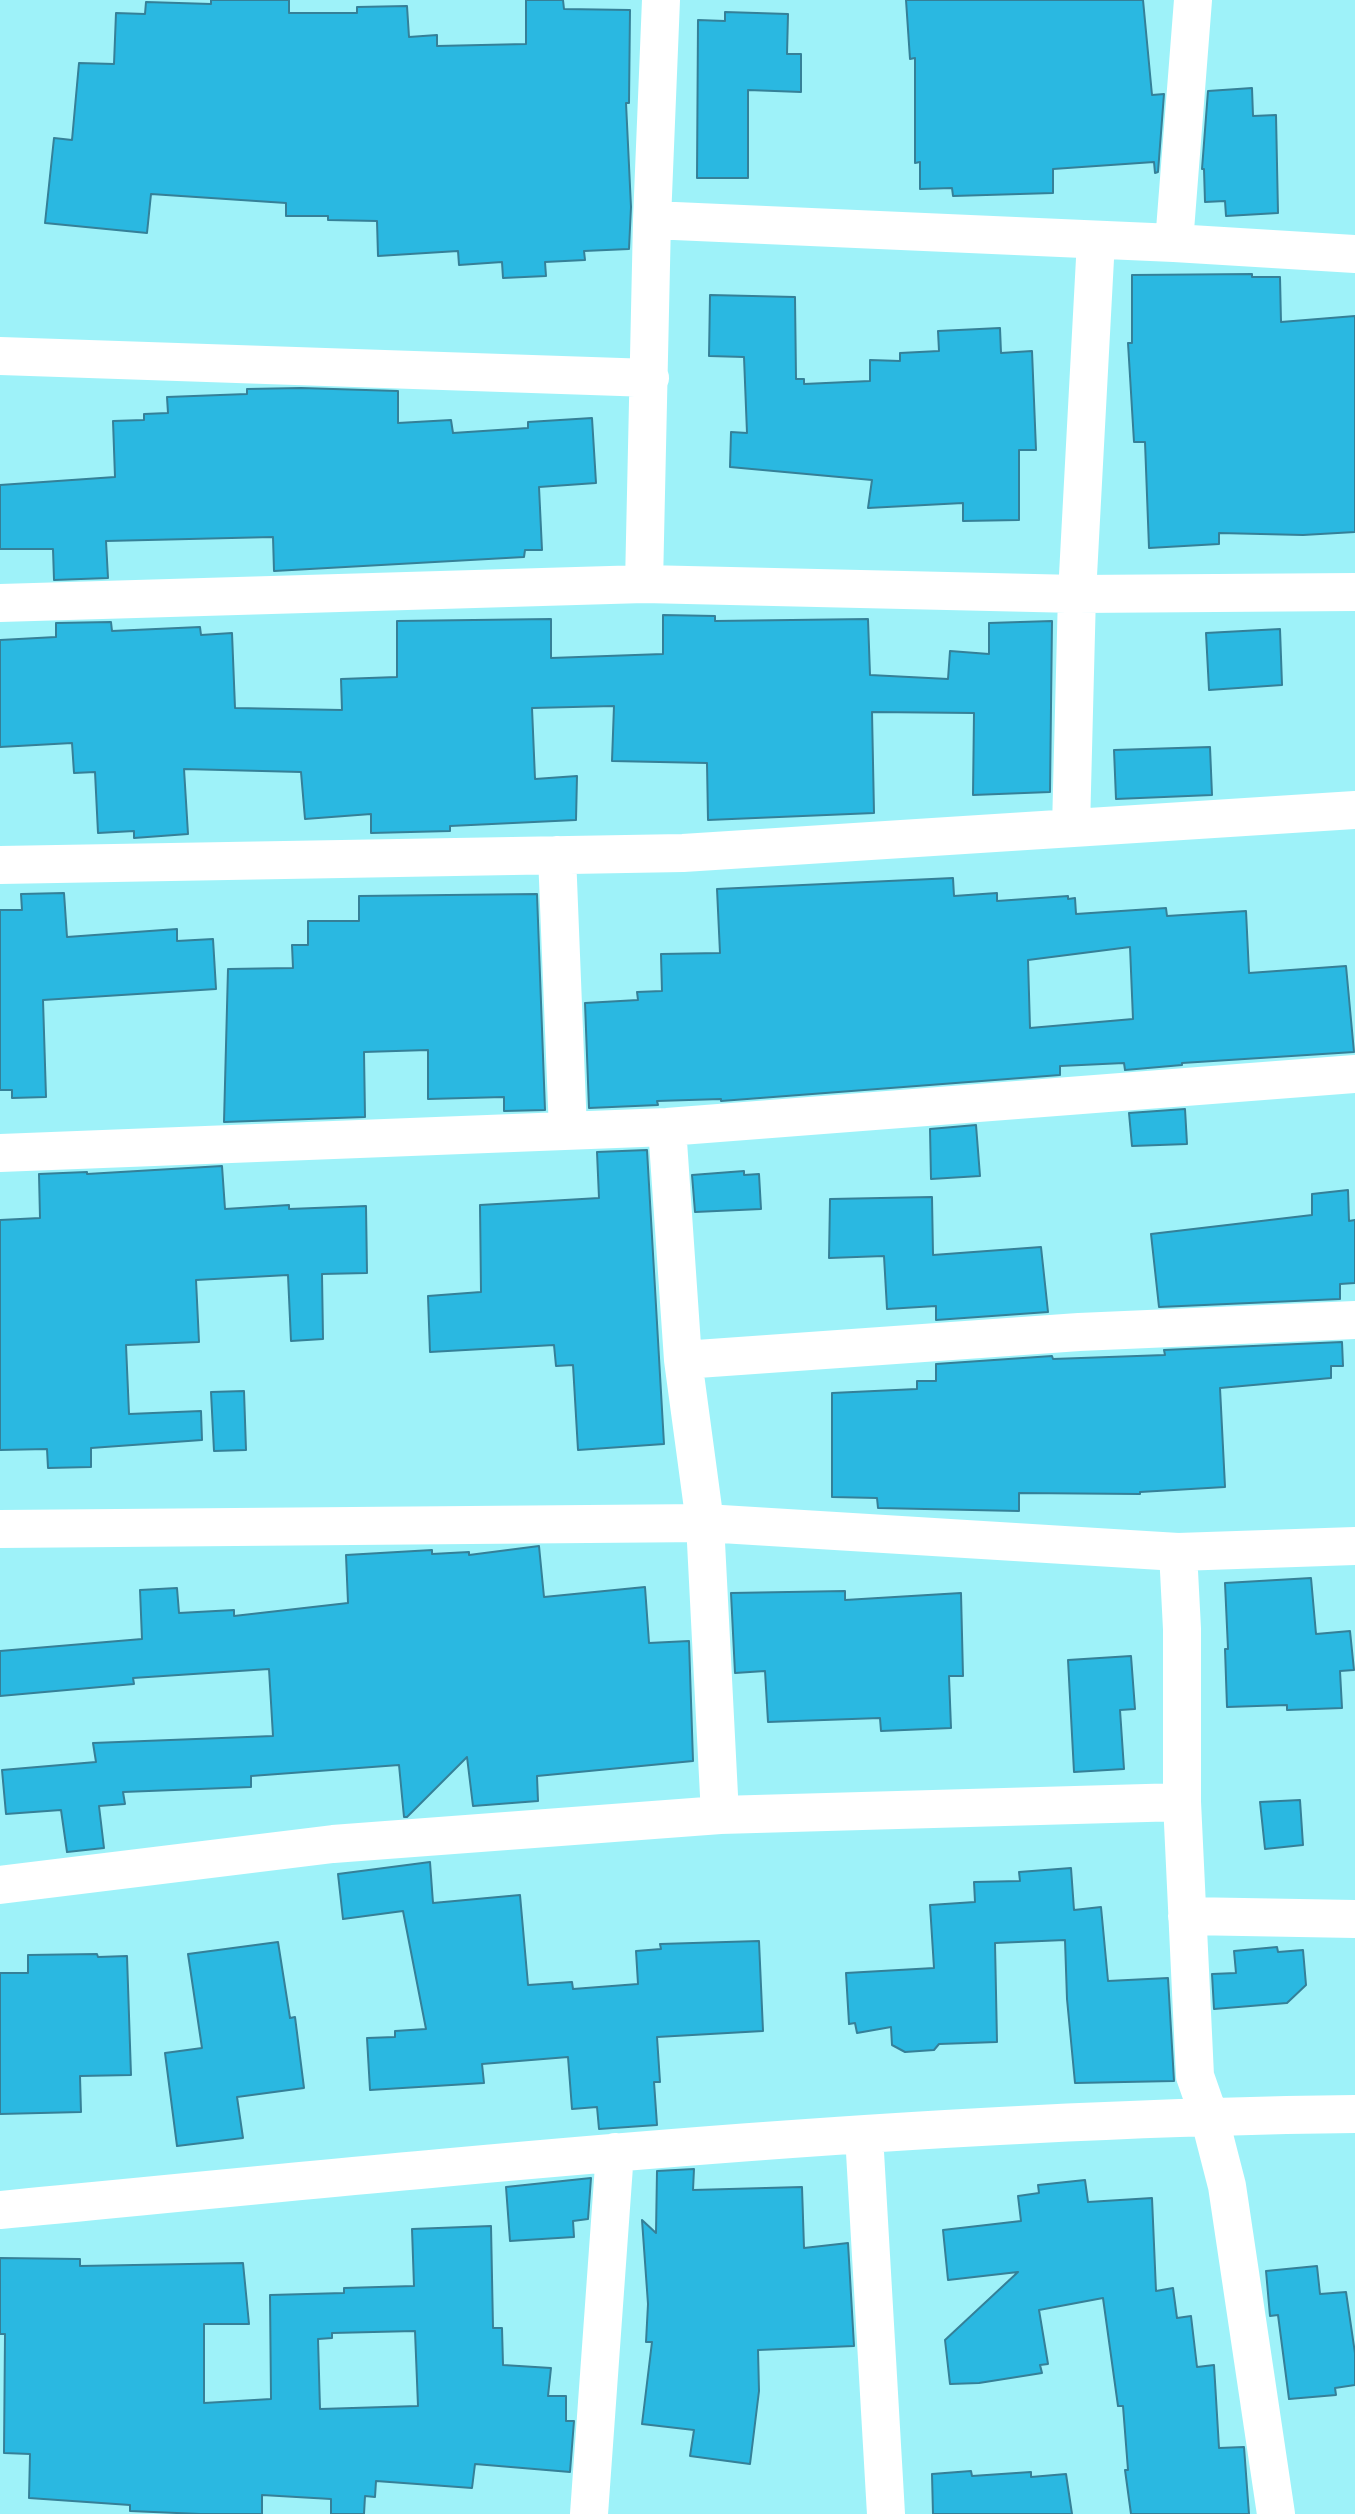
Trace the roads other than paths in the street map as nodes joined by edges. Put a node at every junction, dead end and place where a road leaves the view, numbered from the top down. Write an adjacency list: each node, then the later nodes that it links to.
1 (661, 0): 3 (street)
2 (1193, 0): 5 (street)
3 (652, 220): 4 (street); 8 (street)
4 (1096, 240): 5 (street); 11 (street)
5 (1174, 243): 6 (street)
6 (1355, 254)
7 (0, 356): 8 (street)
8 (650, 378): 9 (street)
9 (644, 584): 11 (street); 12 (street)
10 (1355, 592): 11 (street)
11 (1077, 594): 14 (street)
12 (0, 603)
13 (1355, 810): 14 (street)
14 (1071, 828): 15 (street)
15 (557, 855): 16 (street); 19 (street)
16 (0, 865)
17 (1355, 1074): 18 (street)
18 (667, 1127): 19 (street); 22 (street)
19 (568, 1131): 20 (street)
20 (0, 1153)
21 (1355, 1320): 22 (street)
22 (683, 1360): 23 (street)
23 (705, 1522): 24 (street); 26 (street); 28 (street)
24 (0, 1529)
25 (1355, 1546): 26 (street)
26 (1178, 1552): 27 (street)
27 (1182, 1802): 28 (street); 30 (street)
28 (720, 1815): 29 (street)
29 (0, 1885)
30 (1187, 1916): 31 (street); 33 (street)
31 (1355, 1919)
32 (1355, 2114): 33 (street)
33 (1209, 2116): 34 (street); 39 (street)
34 (864, 2135): 35 (street); 38 (street)
35 (615, 2152): 36 (street); 37 (street)
36 (0, 2210)
37 (589, 2514)
38 (886, 2514)
39 (1276, 2514)

